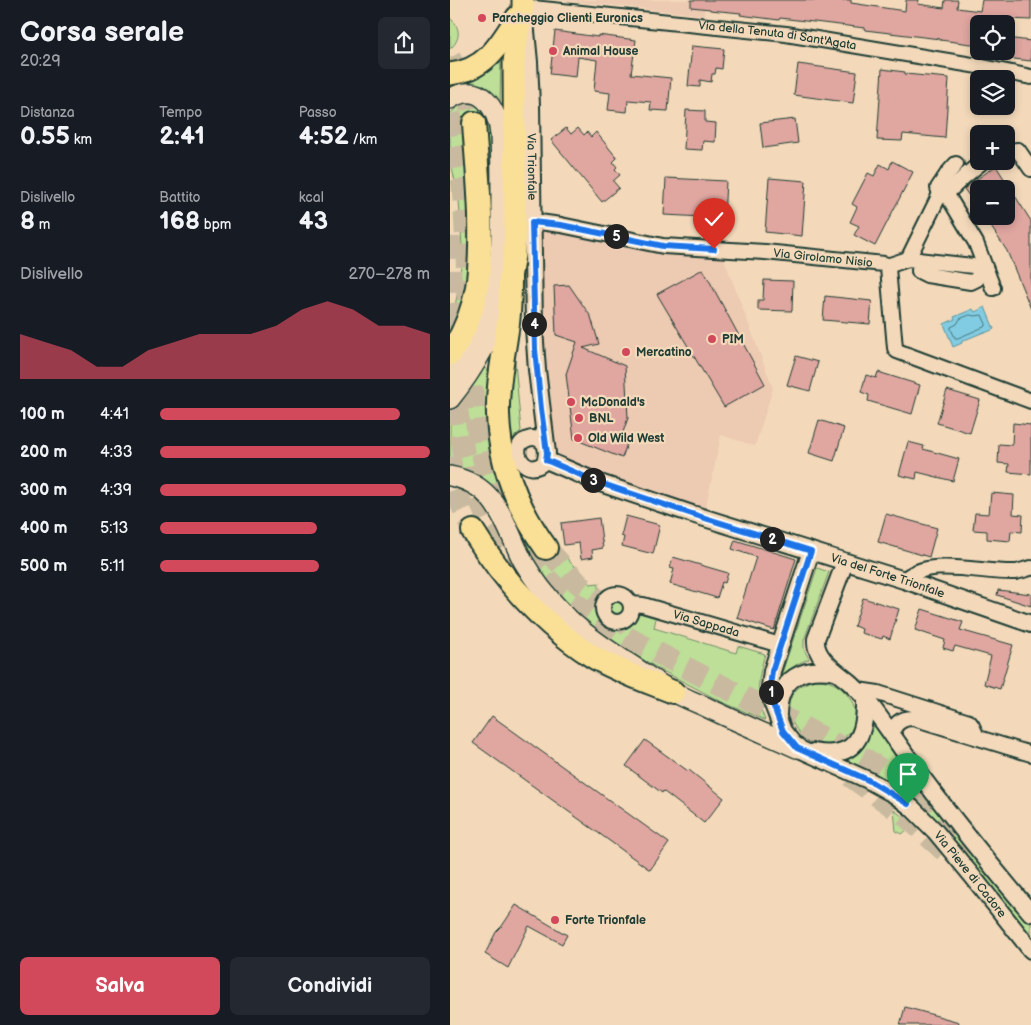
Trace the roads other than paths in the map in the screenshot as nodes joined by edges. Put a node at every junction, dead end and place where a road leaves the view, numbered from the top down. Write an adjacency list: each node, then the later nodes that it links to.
1 (523, 3): 2 (main road); 3 (street, Via della Tenuta di Sant'Agata); 11 (street, Via Trionfale); 13 (main road, Via Trionfale)
2 (450, 74)
3 (1031, 77)
4 (450, 99): 16 (main road)
5 (474, 123): 15 (highway)
6 (1015, 150): 8 (street)
7 (956, 164): 10 (street)
8 (1031, 169)
9 (972, 170): 10 (street)
10 (943, 194): 12 (street); 14 (street)
11 (532, 222): 12 (street, Via Girolamo Nisio); 19 (street, Via Trionfale)
12 (887, 266): 18 (street, Via Girolamo Nisio)
13 (510, 278): 17 (main road, Via Trionfale); 22 (highway)
14 (993, 288)
15 (450, 354)
16 (450, 376)
17 (450, 399)
18 (1031, 401)
19 (546, 453): 23 (street, Via del Forte Trionfale)
20 (450, 476): 31 (main road)
21 (473, 531): 31 (highway)
22 (546, 548)
23 (811, 551): 24 (street, Via del Forte Trionfale); 29 (street, Via Pieve di Cadore)
24 (845, 562): 26 (street, Via del Forte Trionfale); 30 (street, Via Pieve di Cadore)
25 (1031, 568): 26 (street)
26 (904, 580): 28 (street, Via del Forte Trionfale)
27 (631, 604): 29 (street, Via Sappada)
28 (1031, 624)
29 (780, 645): 33 (street, Via Pieve di Cadore)
30 (836, 672): 32 (street, Via Pieve di Cadore); 33 (street)
31 (673, 692): 36 (main road)
32 (862, 694): 34 (street, Via Pieve di Cadore); 35 (street); 36 (street)
33 (778, 716): 36 (street, Via Pieve di Cadore)
34 (892, 736): 35 (street); 38 (street, Via Pieve di Cadore)
35 (977, 737): 37 (street)
36 (797, 748): 39 (street, Via Pieve di Cadore)
37 (1031, 754)
38 (1031, 912)
39 (1031, 950)

